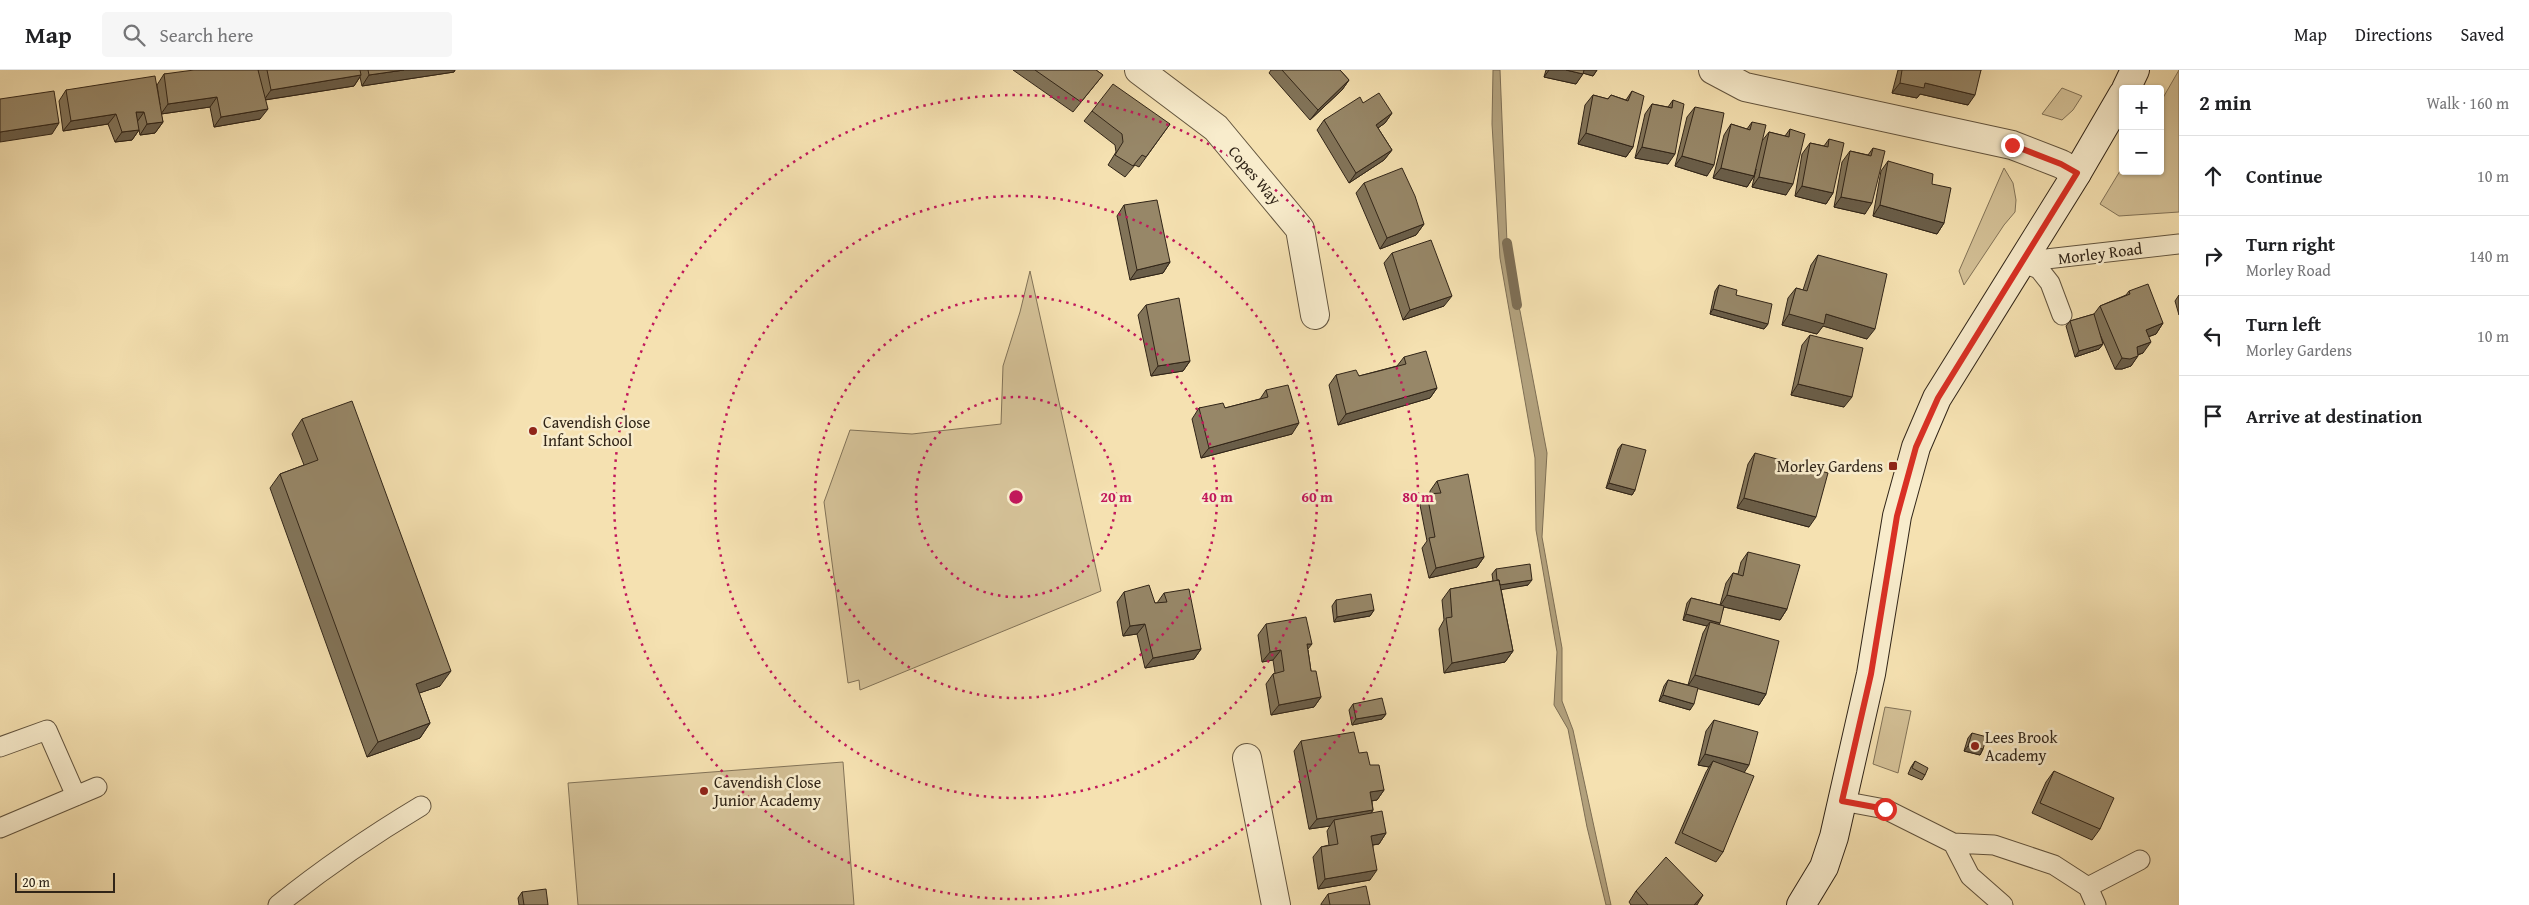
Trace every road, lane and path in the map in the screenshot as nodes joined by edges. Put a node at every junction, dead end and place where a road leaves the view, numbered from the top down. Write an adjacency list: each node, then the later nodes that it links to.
1 (1139, 70): 9 (street, Copes Way)
2 (1713, 70): 6 (street)
3 (2135, 70): 4 (street)
4 (2128, 85)
5 (2119, 101): 6 (street, Morley Road)
6 (2077, 173): 8 (street, Morley Road)
7 (2179, 244): 8 (lane, Morley Road)
8 (2020, 262): 10 (lane); 15 (street, Morley Road)
9 (1315, 315)
10 (2062, 315)
11 (0, 747): 14 (lane)
12 (1247, 758): 22 (street)
13 (98, 787): 14 (lane)
14 (76, 796): 17 (lane)
15 (1842, 801): 18 (lane); 23 (street, Morley Road)
16 (421, 806): 21 (lane)
17 (0, 828)
18 (1953, 842): 20 (lane); 24 (lane)
19 (2140, 860): 20 (lane)
20 (2088, 887): 25 (lane)
21 (278, 905)
22 (1276, 905)
23 (1801, 905)
24 (2003, 905)
25 (2096, 905)

